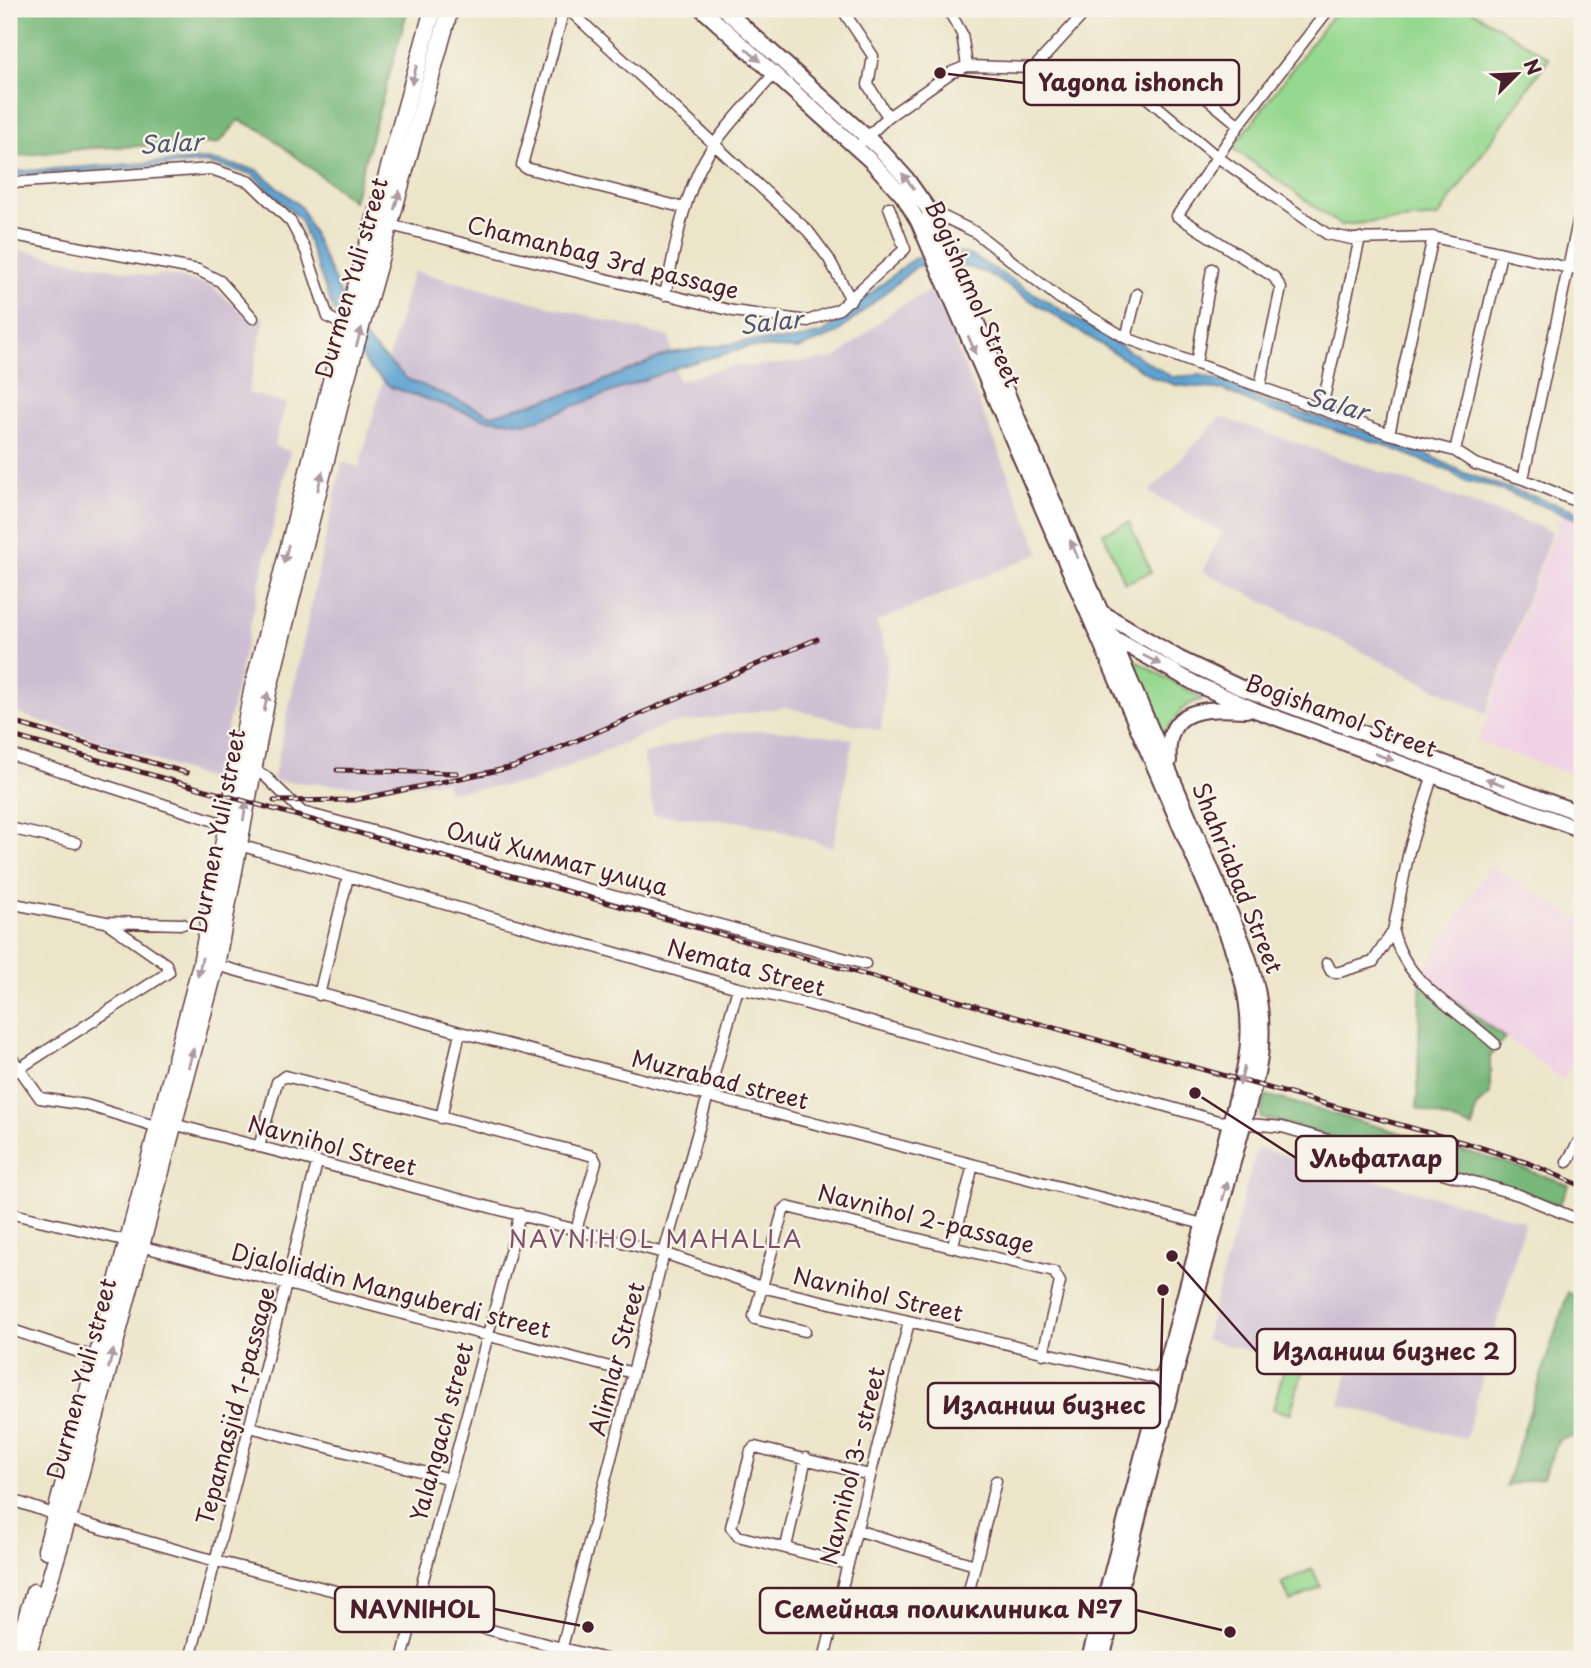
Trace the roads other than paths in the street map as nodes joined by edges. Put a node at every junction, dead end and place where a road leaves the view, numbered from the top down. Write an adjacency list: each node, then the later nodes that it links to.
1 (433, 9): 33 (main road, Durmen Yuli street, one-way to 33)
2 (450, 9): 25 (main road, Durmen Yuli street, one-way to 2)
3 (566, 9): 17 (street); 23 (street)
4 (702, 9): 13 (main road, Bogishamol Street, one-way to 13)
5 (724, 9): 16 (main road, Bogishamol Street)
6 (842, 9): 14 (street)
7 (948, 9): 10 (street)
8 (1088, 9): 11 (street)
9 (1329, 9): 15 (street)
10 (967, 66): 11 (street); 14 (street)
11 (1034, 68): 19 (street)
12 (1176, 73): 15 (street)
13 (774, 74): 17 (street); 18 (main road, Bogishamol Street)
14 (888, 117): 16 (street)
15 (1239, 125): 19 (street)
16 (867, 137): 18 (street); 24 (main road, Bogishamol Street, one-way to 16)
17 (716, 142): 23 (street); 36 (street)
18 (856, 147): 24 (main road, Bogishamol Street)
19 (1216, 156): 28 (street); 42 (street)
20 (9, 183): 38 (street)
21 (1582, 203): 30 (street)
22 (890, 207): 36 (street, Chamanbag 3rd passage)
23 (685, 208): 35 (street)
24 (925, 218): 39 (street); 49 (main road, Bogishamol Street)
25 (390, 225): 33 (main road, Durmen Yuli street); 35 (street, Chamanbag 3rd passage)
26 (9, 234): 37 (street)
27 (1433, 237): 28 (street); 29 (street); 45 (street)
28 (1360, 238): 43 (street)
29 (1501, 254): 30 (street); 46 (street)
30 (1568, 268): 32 (street); 47 (street)
31 (1212, 269): 40 (street)
32 (1582, 271)
33 (364, 288): 38 (main road, Durmen Yuli street); 41 (main road, Durmen Yuli street, one-way to 33)
34 (1137, 294): 39 (street)
35 (665, 295): 36 (street, Chamanbag 3rd passage)
36 (851, 300)
37 (253, 318)
38 (345, 326): 41 (main road, Durmen Yuli street)
39 (1126, 338): 40 (street)
40 (1195, 365): 42 (street)
41 (338, 382): 44 (main road, Durmen Yuli street)
42 (1260, 386): 43 (street)
43 (1322, 407): 45 (street)
44 (326, 428): 55 (main road, Durmen Yuli street, one-way to 44); 61 (main road, Durmen Yuli street, one-way to 61)
45 (1389, 434): 46 (street)
46 (1455, 451): 47 (street)
47 (1523, 479): 48 (street)
48 (1582, 504)
49 (1097, 618): 50 (main road, Shahriabad Street); 51 (main road, Shahriabad Street); 53 (main road, Bogishamol Street)
50 (1112, 637): 51 (main road, Shahriabad Street); 52 (main road, Bogishamol Street, one-way to 52)
51 (1123, 679): 57 (main road, Shahriabad Street); 82 (main road, Shahriabad Street, one-way to 82)
52 (1255, 710): 53 (main road, Bogishamol Street); 57 (main road)
53 (1341, 733): 56 (main road, Bogishamol Street, one-way to 56); 58 (main road, Bogishamol Street, one-way to 53)
54 (9, 754): 61 (street)
55 (253, 769): 65 (main road, Durmen Yuli street, one-way to 55); 72 (street, Олий Химмат улица)
56 (1433, 775): 58 (main road, Bogishamol Street); 70 (street)
57 (1172, 776): 82 (main road, Shahriabad Street)
58 (1517, 798): 60 (main road, Bogishamol Street)
59 (1582, 814): 60 (main road, Bogishamol Street)
60 (1564, 816): 63 (main road, Bogishamol Street)
61 (227, 825): 83 (main road, Durmen Yuli street, one-way to 83)
62 (9, 828): 64 (street)
63 (1582, 830)
64 (76, 842)
65 (239, 845): 66 (street, Nemata Street); 73 (main road, Durmen Yuli street)
66 (348, 877): 74 (street, Nemata Street); 75 (street)
67 (9, 903): 68 (street)
68 (106, 922): 69 (street); 79 (street)
69 (183, 924)
70 (1393, 931): 71 (street); 77 (street)
71 (1327, 963)
72 (865, 964)
73 (216, 965): 75 (street, Muzrabad street); 83 (main road, Durmen Yuli street, one-way to 73)
74 (738, 988): 80 (street, Аlimlar Street); 82 (street, Nemata Street)
75 (319, 995): 76 (street, Muzrabad street)
76 (460, 1032): 80 (street, Muzrabad street); 81 (street)
77 (1495, 1044)
78 (9, 1054): 79 (street, Navnihol Street)
79 (13, 1072): 83 (street, Navnihol Street)
80 (706, 1097): 88 (street, Muzrabad street); 96 (street, Аlimlar Street)
81 (441, 1118): 85 (street); 93 (street)
82 (1237, 1123): 91 (street, Nemata Street); 92 (main road, Shahriabad Street)
83 (167, 1127): 85 (street, Navnihol Street); 94 (main road, Durmen Yuli street)
84 (1582, 1136): 86 (street)
85 (259, 1147): 87 (street, Navnihol Street)
86 (1567, 1162)
87 (317, 1163): 90 (street, Navnihol Street); 97 (street, Tepamasjid 1-passage)
88 (973, 1165): 92 (street, Muzrabad street); 95 (street)
89 (9, 1213): 94 (street, Djaloliddin Manguberdi street)
90 (520, 1214): 93 (street, Navnihol Street); 102 (street, Yalangach street)
91 (1582, 1221)
92 (1209, 1226): 106 (main road, Shahriabad Street)
93 (576, 1230): 96 (street, Navnihol Street)
94 (134, 1243): 97 (street, Djaloliddin Manguberdi street); 104 (main road, Durmen Yuli street); 113 (main road, Durmen Yuli street, one-way to 94)
95 (953, 1245): 98 (street, Navnihol 2-passage); 103 (street, Navnihol 2-passage)
96 (664, 1253): 98 (street, Navnihol Street); 105 (street, Аlimlar Street)
97 (288, 1286): 102 (street, Djaloliddin Manguberdi street); 107 (street, Tepamasjid 1-passage)
98 (761, 1287): 99 (street, Navnihol Street); 101 (street, Navnihol 2-passage)
99 (909, 1322): 103 (street, Navnihol Street); 109 (street, Navnihol 3- street)
100 (9, 1329): 104 (street)
101 (805, 1331)
102 (489, 1335): 105 (street, Djaloliddin Manguberdi street); 110 (street, Yalangach street)
103 (1043, 1354): 106 (street, Navnihol Street)
104 (97, 1358): 113 (main road, Durmen Yuli street)
105 (633, 1373): 122 (street, Аlimlar Street)
106 (1167, 1381): 127 (main road, Shahriabad Street); 128 (main road, Shahriabad Street)
107 (250, 1427): 110 (street); 116 (street, Tepamasjid 1-passage)
108 (806, 1458): 109 (street); 115 (street); 115 (street)
109 (870, 1475): 114 (street, Navnihol 3- street)
110 (450, 1479): 119 (street, Yalangach street)
111 (996, 1481): 118 (street)
112 (9, 1499): 113 (street)
113 (62, 1518): 116 (street); 121 (main road, Durmen Yuli street)
114 (856, 1530): 117 (street, Navnihol 3- street); 118 (street)
115 (786, 1547): 117 (street)
116 (216, 1561): 119 (street); 123 (street, Tepamasjid 1-passage)
117 (848, 1564): 126 (street, Navnihol 3- street)
118 (975, 1565): 120 (street)
119 (414, 1611): 122 (street); 124 (street, Yalangach street)
120 (961, 1623)
121 (17, 1651)
122 (560, 1654): 125 (street)
123 (190, 1659)
124 (402, 1659)
125 (606, 1659)
126 (824, 1659)
127 (1089, 1659)
128 (1102, 1659)

